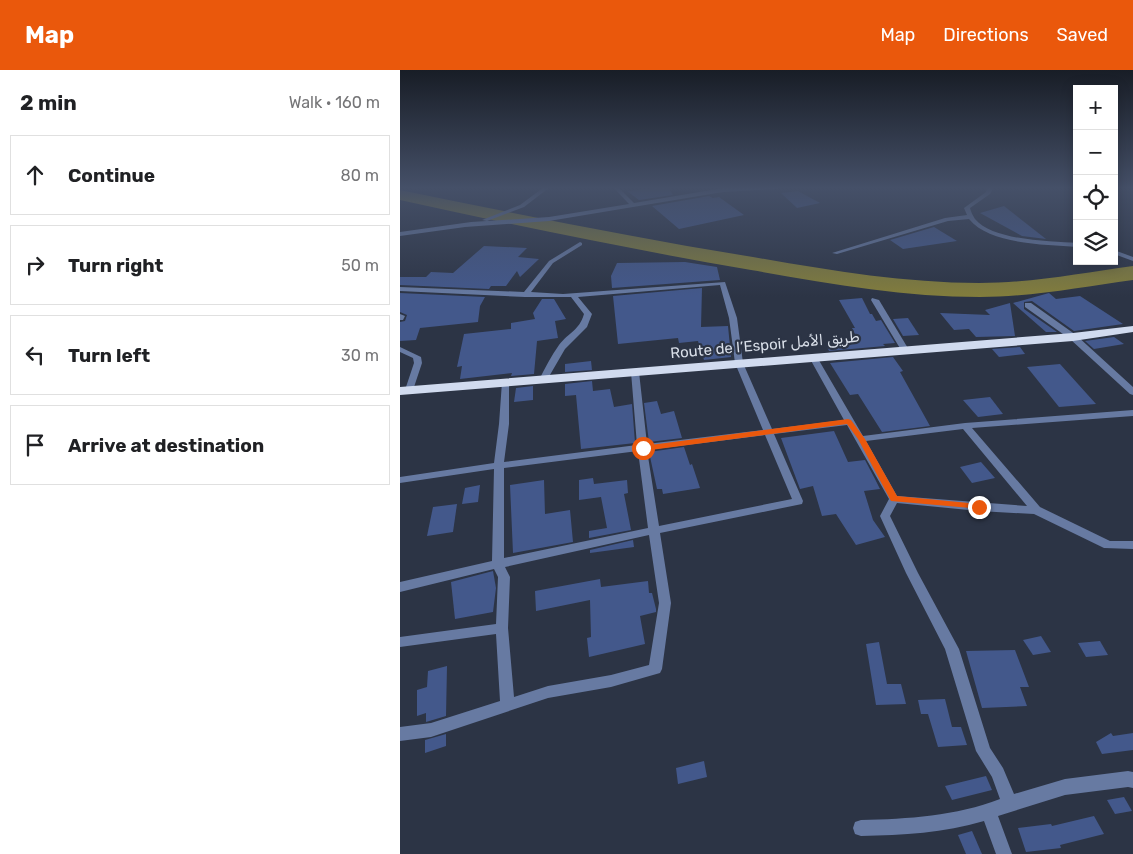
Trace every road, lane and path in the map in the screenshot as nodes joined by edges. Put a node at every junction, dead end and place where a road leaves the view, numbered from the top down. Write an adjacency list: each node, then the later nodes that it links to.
1 (470, 224): 5 (street)
2 (489, 224): 5 (street)
3 (932, 224): 9 (street)
4 (978, 224): 8 (street)
5 (466, 225): 6 (street)
6 (400, 234)
7 (580, 244): 13 (street)
8 (1073, 245)
9 (835, 253)
10 (1118, 253): 11 (street)
11 (1133, 259)
12 (400, 289): 13 (street)
13 (524, 295): 14 (street)
14 (574, 296): 22 (street); 24 (street)
15 (875, 300): 20 (street)
16 (1028, 305): 18 (street)
17 (1133, 329): 18 (highway, Route de l’Espoir طريق الأمل)
18 (1073, 337): 20 (highway, Route de l’Espoir طريق الأمل); 27 (street)
19 (400, 349): 26 (street)
20 (906, 350): 21 (highway, Route de l’Espoir طريق الأمل)
21 (813, 357): 22 (highway, Route de l’Espoir طريق الأمل); 29 (street)
22 (739, 363): 23 (highway, Route de l’Espoir طريق الأمل); 31 (street)
23 (635, 372): 24 (highway, Route de l’Espoir طريق الأمل); 33 (street)
24 (543, 380): 25 (highway, Route de l’Espoir طريق الأمل)
25 (505, 384): 26 (highway, Route de l’Espoir طريق الأمل); 34 (street)
26 (405, 391)
27 (1133, 392)
28 (1133, 413): 30 (street)
29 (848, 422): 31 (street); 32 (street)
30 (965, 426): 32 (street); 37 (street)
31 (770, 432): 33 (street); 38 (street)
32 (861, 439): 36 (street)
33 (643, 448): 34 (street); 38 (street)
34 (500, 464): 35 (street); 40 (street)
35 (400, 480)
36 (894, 499): 37 (street); 47 (street)
37 (1036, 510): 39 (street)
38 (652, 530): 40 (street); 44 (street)
39 (1133, 546)
40 (498, 564): 41 (street); 42 (street)
41 (400, 587)
42 (502, 628): 43 (street); 44 (street)
43 (400, 642)
44 (507, 704): 45 (street)
45 (400, 734)
46 (1131, 782): 47 (street)
47 (1010, 803): 48 (street)
48 (989, 812): 49 (street); 50 (street)
49 (861, 828)
50 (1004, 854)

